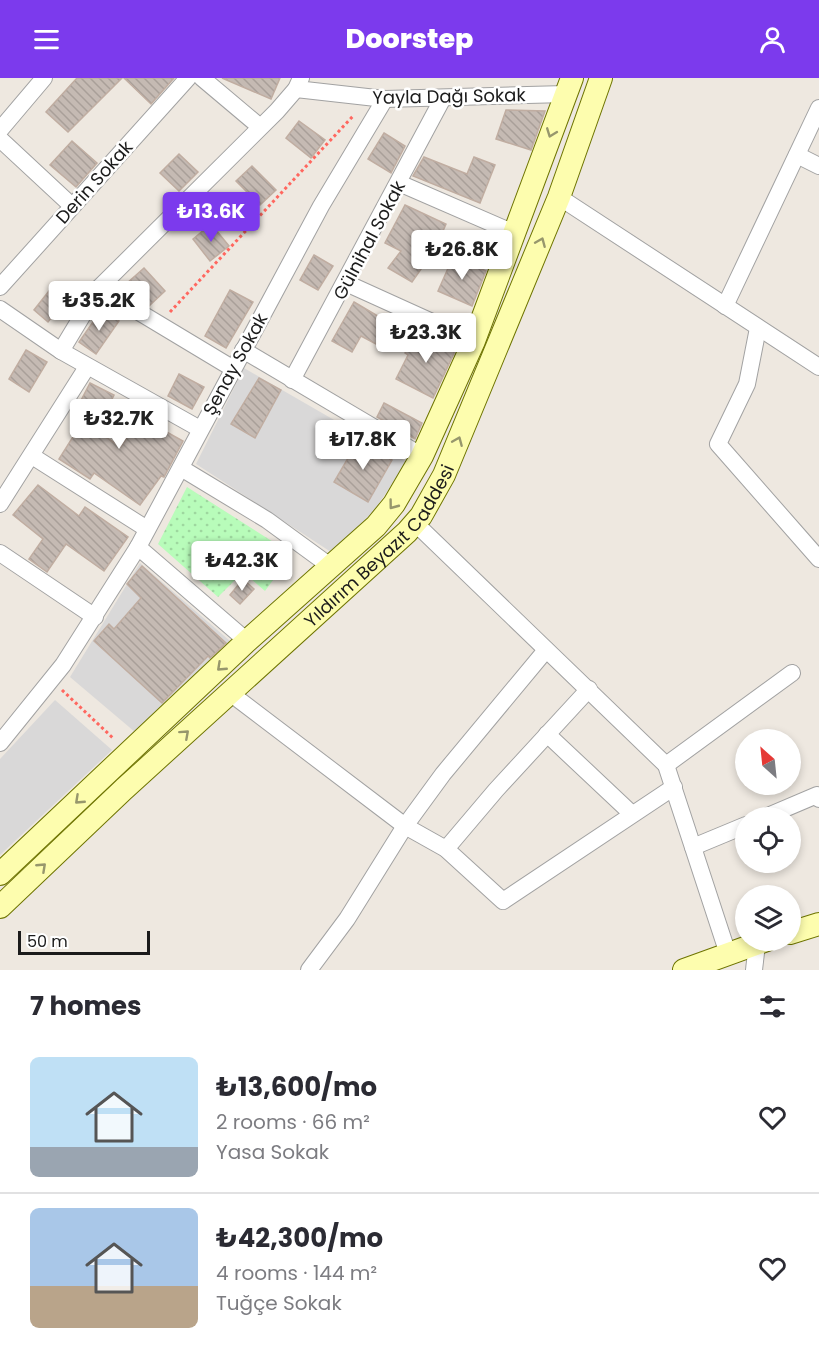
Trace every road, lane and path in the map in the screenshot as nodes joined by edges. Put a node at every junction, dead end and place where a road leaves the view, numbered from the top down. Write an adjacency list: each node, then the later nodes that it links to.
1 (44, 78): 11 (street)
2 (188, 78): 17 (street, Derin Sokak)
3 (202, 78): 10 (street)
4 (601, 78): 16 (main road, Yıldırım Beyazıt Caddesi)
5 (298, 83): 8 (street, Yayla Dağı Sokak); 10 (street)
6 (569, 86): 7 (street, Yayla Dağı Sokak); 18 (main road, one-way to 18)
7 (443, 98): 8 (street, Yayla Dağı Sokak); 15 (street, Gülnihal Sokak)
8 (378, 99): 24 (path); 27 (street, Şenay Sokak)
9 (819, 108): 13 (street)
10 (259, 126): 21 (street)
11 (0, 130)
12 (0, 139): 17 (street)
13 (797, 155): 14 (street); 22 (street)
14 (819, 166)
15 (399, 183): 18 (street); 19 (street, Gülnihal Sokak)
16 (559, 198): 22 (street); 38 (main road, Yıldırım Beyazıt Caddesi, one-way to 16)
17 (72, 206): 20 (street, Derin Sokak)
18 (514, 233): 26 (main road)
19 (346, 283): 26 (street); 32 (street, Gülnihal Sokak)
20 (0, 287)
21 (99, 288): 24 (street); 28 (street)
22 (725, 306): 25 (street)
23 (0, 309): 28 (street)
24 (159, 324): 31 (street)
25 (758, 328): 30 (street); 42 (street)
26 (474, 341): 35 (main road)
27 (243, 350): 31 (street, Şenay Sokak); 32 (street)
28 (61, 351): 29 (street)
29 (87, 367): 33 (street); 34 (street)
30 (819, 367)
31 (232, 368): 33 (street, Şenay Sokak)
32 (292, 380): 35 (street)
33 (200, 429): 36 (street, Şenay Sokak)
34 (32, 456): 37 (street); 39 (street)
35 (422, 456): 43 (main road, one-way to 43)
36 (181, 468): 39 (street, Şenay Sokak); 43 (street)
37 (0, 504)
38 (415, 523): 46 (street); 50 (main road, Yıldırım Beyazıt Caddesi)
39 (147, 529): 40 (street, Şenay Sokak)
40 (138, 547): 44 (street, Şenay Sokak); 45 (street)
41 (0, 553): 44 (street)
42 (819, 559)
43 (330, 566): 45 (main road)
44 (95, 617): 48 (street, Şenay Sokak)
45 (248, 641): 53 (main road, one-way to 53)
46 (546, 650): 49 (street); 59 (street)
47 (792, 673): 54 (street)
48 (52, 681): 52 (street, Şenay Sokak); 53 (path)
49 (589, 689): 51 (street); 54 (street)
50 (230, 693): 59 (street); 64 (main road, Yıldırım Beyazıt Caddesi, one-way to 50)
51 (547, 734): 58 (street); 62 (street)
52 (0, 744)
53 (129, 753): 63 (main road, one-way to 63)
54 (666, 765): 55 (street)
55 (674, 786): 58 (street); 61 (street)
56 (819, 799): 57 (street)
57 (789, 807)
58 (632, 814): 62 (street)
59 (405, 826): 62 (street); 70 (street)
60 (735, 830): 61 (street)
61 (693, 847): 69 (street)
62 (447, 849)
63 (0, 874)
64 (0, 907)
65 (819, 924): 66 (main road)
66 (801, 930)
67 (736, 951): 69 (main road)
68 (759, 951): 72 (street)
69 (728, 954): 71 (main road)
70 (309, 970)
71 (684, 970)
72 (754, 970)

